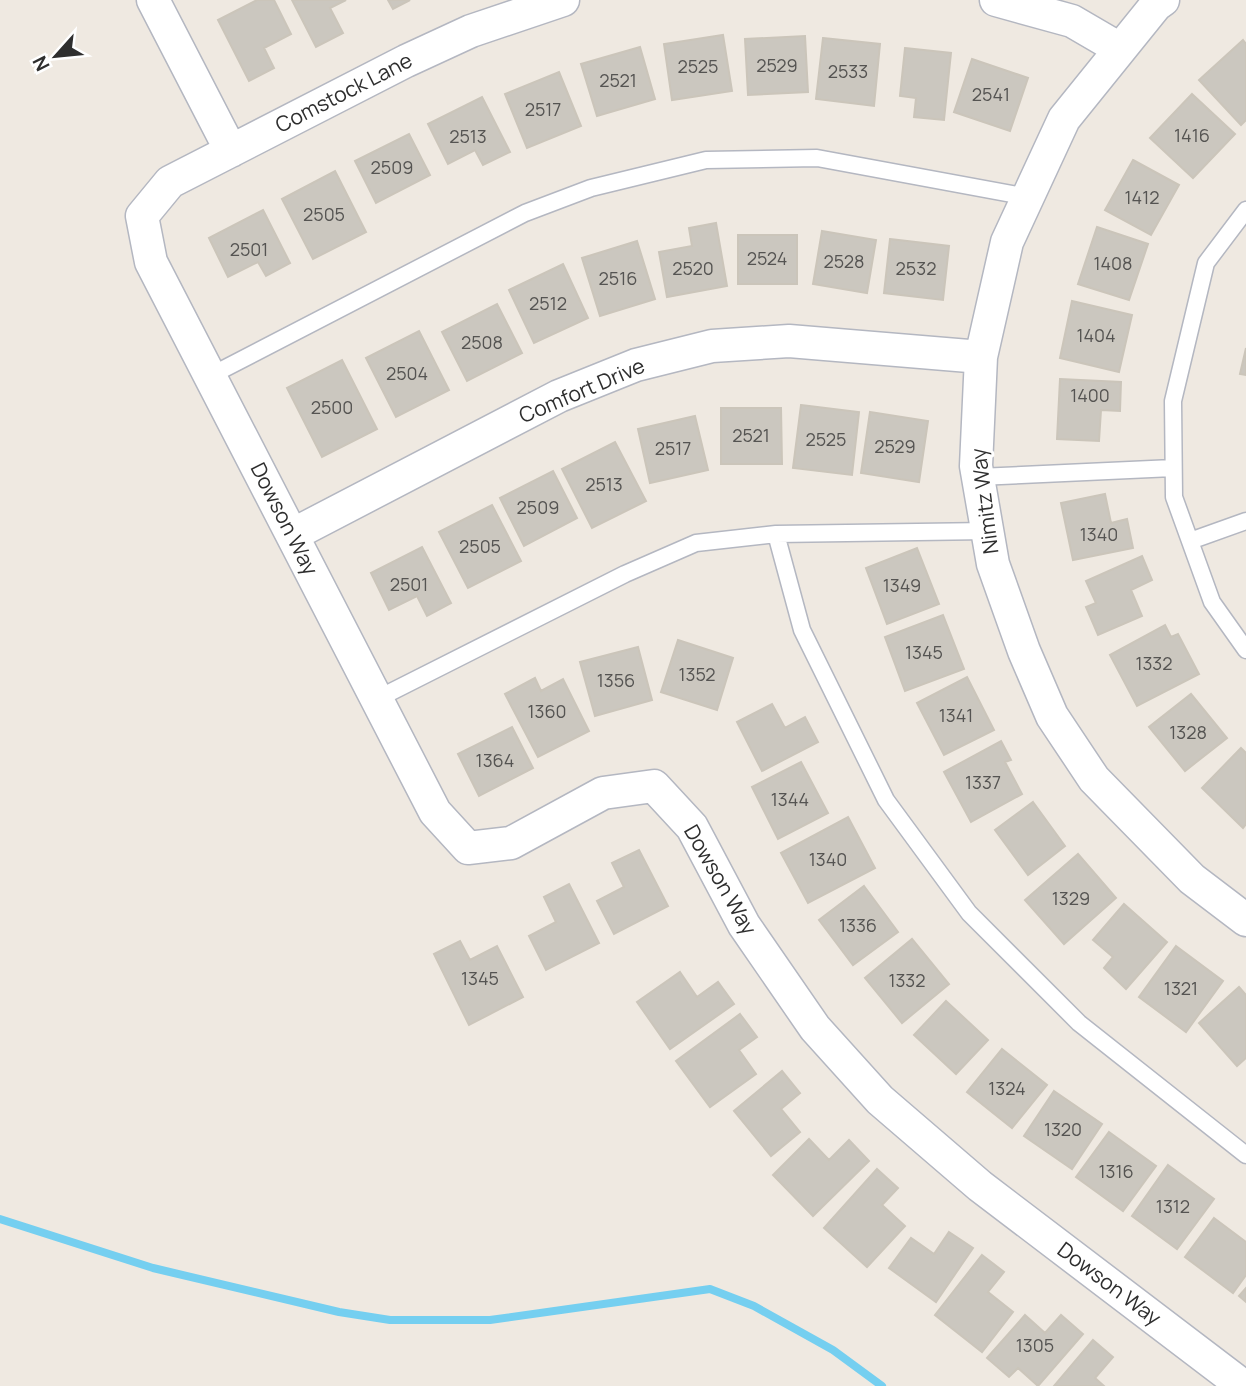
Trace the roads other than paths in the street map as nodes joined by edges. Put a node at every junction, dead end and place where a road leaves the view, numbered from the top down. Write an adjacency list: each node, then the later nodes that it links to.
1 (153, 0): 6 (street)
2 (564, 0): 6 (street, Comstock Lane)
3 (996, 0): 5 (street)
4 (1163, 0): 5 (street, Nimitz Way)
5 (1120, 49): 7 (street, Nimitz Way)
6 (231, 151): 9 (street, Comstock Lane)
7 (1028, 197): 10 (street, Nimitz Way); 11 (lane)
8 (1246, 210): 12 (lane)
9 (142, 216): 11 (street, Dowson Way)
10 (981, 357): 13 (street, Nimitz Way); 17 (street, Comfort Drive)
11 (210, 376): 17 (street, Dowson Way)
12 (1174, 468): 13 (lane); 18 (lane)
13 (978, 477): 15 (street, Nimitz Way)
14 (1246, 521): 18 (lane)
15 (988, 531): 16 (lane); 21 (street, Nimitz Way)
16 (776, 534): 20 (lane); 22 (lane)
17 (292, 535): 20 (street, Dowson Way)
18 (1190, 541): 19 (lane)
19 (1246, 650)
20 (377, 699): 23 (street, Dowson Way)
21 (1246, 920)
22 (1246, 1155)
23 (1243, 1386)

